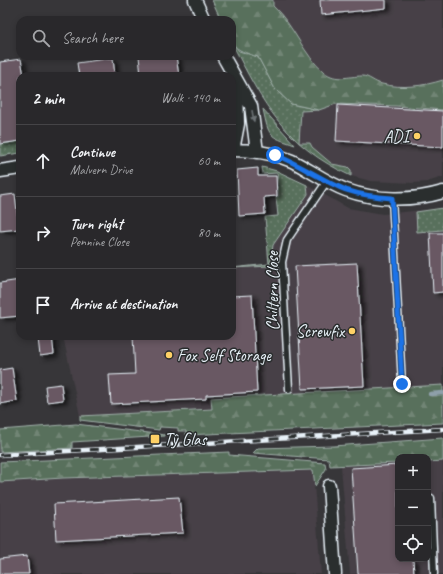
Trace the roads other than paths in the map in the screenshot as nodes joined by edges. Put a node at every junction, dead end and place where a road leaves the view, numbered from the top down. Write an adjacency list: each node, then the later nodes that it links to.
1 (195, 0): 2 (street)
2 (202, 16)
3 (225, 60): 4 (street)
4 (231, 72)
5 (237, 85): 6 (street); 8 (street, one-way to 8)
6 (236, 133)
7 (236, 150): 8 (street)
8 (257, 152): 11 (street)
9 (16, 169): 10 (street)
10 (0, 171)
11 (327, 181): 13 (street); 15 (lane, Chiltern Close)
12 (443, 192): 13 (street)
13 (392, 198): 14 (lane)
14 (402, 384)
15 (289, 389)
16 (329, 486): 18 (street)
17 (431, 498): 19 (lane)
18 (335, 574)
19 (434, 574)

